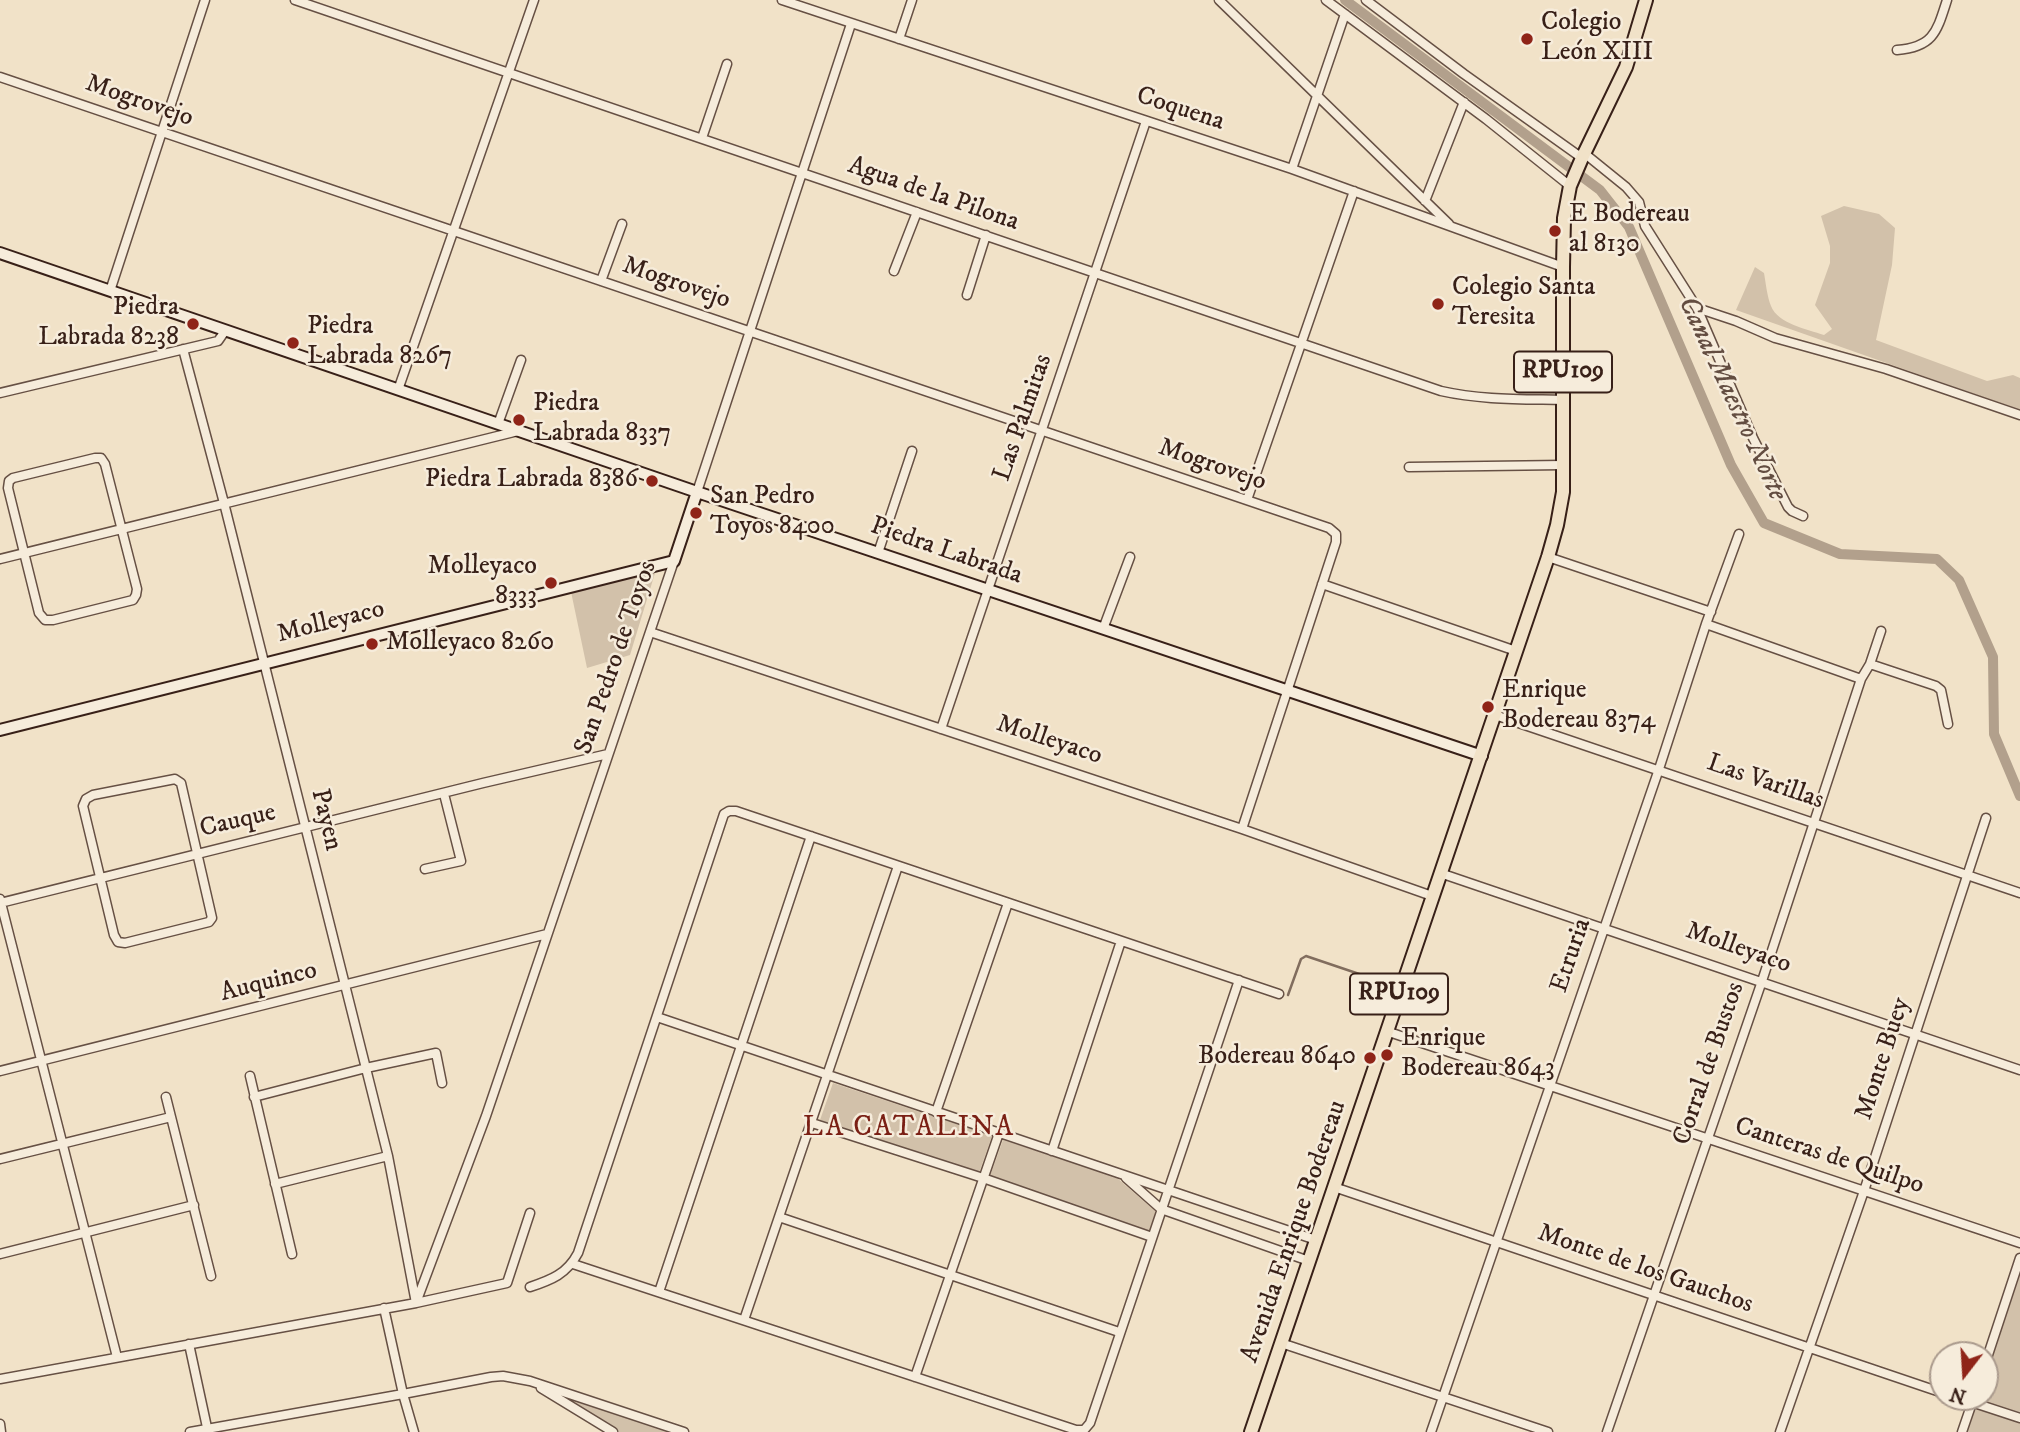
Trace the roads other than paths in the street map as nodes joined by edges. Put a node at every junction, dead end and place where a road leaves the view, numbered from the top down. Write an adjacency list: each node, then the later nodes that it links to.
1 (205, 0): 21 (street)
2 (295, 0): 16 (street, Agua de la Pilona)
3 (534, 0): 16 (street)
4 (782, 0): 12 (street, Coquena)
5 (912, 0): 13 (street)
6 (1219, 0): 18 (street)
7 (1326, 0): 11 (street)
8 (1366, 0): 23 (street)
9 (1646, 0): 23 (main road, Avenida Enrique Bodereau / RPU109)
10 (1947, 0): 14 (street)
11 (1345, 15): 18 (street); 19 (street)
12 (851, 24): 13 (street, Coquena); 25 (street, San Pedro de Toyos)
13 (899, 39): 20 (street, Coquena)
14 (1897, 50)
15 (727, 64): 22 (street)
16 (509, 72): 22 (street, Agua de la Pilona); 32 (street)
17 (0, 77): 21 (street, Mogrovejo)
18 (1317, 95): 24 (street); 28 (street)
19 (1464, 102): 26 (street); 28 (street)
20 (1146, 121): 24 (street, Coquena); 37 (street, Las Palmitas)
21 (162, 132): 32 (street, Mogrovejo); 39 (street)
22 (702, 138): 25 (street, Agua de la Pilona)
23 (1583, 156): 26 (main road, Avenida Enrique Bodereau / RPU109); 41 (street)
24 (1292, 169): 27 (street, Coquena)
25 (802, 173): 29 (street, Agua de la Pilona); 43 (street, San Pedro de Toyos)
26 (1570, 186): 35 (main road, Avenida Enrique Bodereau / RPU109)
27 (1354, 191): 31 (street, Coquena); 44 (street)
28 (1425, 201): 31 (street)
29 (917, 212): 33 (street, Agua de la Pilona); 36 (street)
30 (622, 224): 38 (street)
31 (1451, 226): 35 (street, Coquena)
32 (453, 231): 38 (street, Mogrovejo); 47 (street)
33 (986, 235): 37 (street, Agua de la Pilona); 40 (street)
34 (0, 253): 39 (main road, Piedra Labrada)
35 (1563, 267): 49 (main road, Avenida Enrique Bodereau / RPU109)
36 (894, 271)
37 (1095, 272): 44 (street, Agua de la Pilona); 53 (street, Las Palmitas)
38 (601, 281): 43 (street, Mogrovejo)
39 (110, 291): 42 (main road, Piedra Labrada)
40 (967, 295)
41 (1697, 308): 50 (street); 60 (street)
42 (225, 331): 45 (street); 47 (main road, Piedra Labrada)
43 (748, 331): 53 (street, Mogrovejo); 57 (street, San Pedro de Toyos)
44 (1301, 344): 49 (street, Agua de la Pilona); 58 (street)
45 (183, 349): 48 (street); 59 (street, Payen)
46 (521, 360): 51 (street)
47 (398, 390): 51 (main road, Piedra Labrada)
48 (0, 393)
49 (1563, 400): 55 (main road, Avenida Enrique Bodereau / RPU109)
50 (2020, 415)
51 (498, 424): 52 (main road, Piedra Labrada)
52 (518, 431): 57 (main road, Piedra Labrada); 59 (street)
53 (1042, 431): 58 (street, Mogrovejo); 70 (street, Las Palmitas)
54 (912, 451): 64 (street)
55 (1563, 465): 56 (street); 66 (main road, Avenida Enrique Bodereau / RPU109)
56 (1409, 467)
57 (697, 492): 64 (main road, Piedra Labrada); 68 (main road, San Pedro de Toyos)
58 (1247, 500): 69 (street, Mogrovejo)
59 (225, 503): 61 (street); 77 (street, Payen)
60 (1803, 516)
61 (121, 528): 63 (street); 63 (street); 63 (street)
62 (1739, 534): 71 (street, Etruria)
63 (24, 553): 67 (street)
64 (878, 553): 70 (main road, Piedra Labrada)
65 (1130, 557): 73 (street)
66 (1548, 557): 71 (street); 76 (main road, Avenida Enrique Bodereau / RPU109)
67 (0, 559)
68 (674, 561): 75 (street, San Pedro de Toyos); 77 (main road, Molleyaco)
69 (1322, 584): 76 (street); 80 (street)
70 (988, 591): 73 (main road, Piedra Labrada); 83 (street, Las Palmitas)
71 (1711, 612): 72 (street, Etruria)
72 (1706, 624): 79 (street); 87 (street, Etruria)
73 (1103, 629): 80 (main road, Piedra Labrada)
74 (1881, 631): 78 (street, Corral de Bustos)
75 (650, 632): 83 (street, Molleyaco); 85 (street, San Pedro de Toyos)
76 (1517, 651): 81 (main road, Avenida Enrique Bodereau / RPU109)
77 (264, 664): 84 (main road, Molleyaco); 91 (street, Payen)
78 (1870, 664): 79 (street, Corral de Bustos); 82 (street)
79 (1861, 679): 90 (street, Corral de Bustos)
80 (1287, 691): 86 (main road, Piedra Labrada); 92 (street)
81 (1495, 715): 86 (main road, Avenida Enrique Bodereau / RPU109); 87 (street, Las Varillas)
82 (1948, 724)
83 (941, 729): 92 (street, Molleyaco)
84 (0, 730)
85 (608, 754): 88 (street, Cauque); 105 (street, San Pedro de Toyos)
86 (1482, 756): 97 (main road, Avenida Enrique Bodereau / RPU109)
87 (1658, 769): 90 (street, Las Varillas); 104 (street, Etruria)
88 (444, 794): 91 (street, Cauque); 96 (street)
89 (1986, 818): 98 (street, Monte Buey)
90 (1813, 822): 98 (street, Las Varillas); 108 (street, Corral de Bustos)
91 (306, 828): 94 (street, Cauque); 109 (street, Payen)
92 (1242, 829): 101 (street, Molleyaco)
93 (811, 836): 95 (street); 111 (street); 114 (street)
94 (198, 853): 99 (street, Cauque); 99 (street); 99 (street)
95 (898, 866): 103 (street); 119 (street)
96 (425, 869)
97 (1440, 873): 101 (main road, Avenida Enrique Bodereau / RPU109); 104 (street, Molleyaco)
98 (1967, 874): 100 (street, Las Varillas); 113 (street, Monte Buey)
99 (100, 879): 102 (street, Cauque)
100 (2020, 892)
101 (1432, 896): 112 (main road, Avenida Enrique Bodereau / RPU109)
102 (0, 902): 115 (street)
103 (1008, 902): 106 (street); 125 (street)
104 (1604, 928): 108 (street, Molleyaco); 122 (street, Etruria)
105 (547, 934): 109 (street, Auquinco); 159 (street, San Pedro de Toyos)
106 (1122, 941): 107 (street); 131 (street)
107 (1239, 980): 110 (street); 138 (street)
108 (1762, 981): 113 (street, Molleyaco); 129 (street, Corral de Bustos)
109 (345, 985): 115 (street, Auquinco); 116 (street, Payen)
110 (1279, 994)
111 (657, 1017): 114 (street); 153 (street)
112 (1386, 1031): 122 (street, Canteras de Quilpo); 137 (main road, Avenida Enrique Bodereau / RPU109)
113 (1914, 1033): 117 (street, Molleyaco); 139 (street, Monte Buey)
114 (741, 1046): 119 (street); 157 (street)
115 (41, 1061): 118 (street, Auquinco); 130 (street)
116 (366, 1068): 121 (street); 124 (street); 132 (street, Payen)
117 (2020, 1070)
118 (0, 1071)
119 (827, 1075): 125 (street); 127 (street)
120 (250, 1076): 124 (street)
121 (442, 1083)
122 (1550, 1085): 129 (street, Canteras de Quilpo); 147 (street, Etruria)
123 (166, 1097): 126 (street)
124 (254, 1097): 136 (street)
125 (936, 1112): 128 (street)
126 (171, 1117): 130 (street); 140 (street)
127 (812, 1123): 135 (street); 143 (street)
128 (999, 1133): 131 (street); 135 (street)
129 (1706, 1139): 139 (street, Canteras de Quilpo); 158 (street, Corral de Bustos)
130 (63, 1143): 133 (street); 144 (street)
131 (1052, 1151): 134 (street)
132 (388, 1156): 136 (street); 159 (street, Payen)
133 (0, 1159)
134 (1123, 1175): 138 (street); 141 (street)
135 (983, 1178): 145 (street); 154 (street)
136 (275, 1184): 150 (street)
137 (1334, 1187): 146 (main road, Avenida Enrique Bodereau / RPU109); 147 (street, Monte de los Gauchos)
138 (1168, 1190): 141 (street); 146 (street)
139 (1864, 1191): 148 (street, Canteras de Quilpo); 166 (street, Monte Buey)
140 (194, 1205): 144 (street); 155 (street)
141 (1161, 1209): 145 (street); 152 (street)
142 (530, 1213): 159 (street)
143 (779, 1217): 154 (street); 161 (street)
144 (85, 1232): 149 (street); 167 (street)
145 (1152, 1237): 162 (street)
146 (1316, 1240): 152 (main road, Avenida Enrique Bodereau / RPU109)
147 (1497, 1242): 158 (street, Monte de los Gauchos); 173 (street, Etruria)
148 (2020, 1243)
149 (0, 1254)
150 (292, 1254)
151 (2020, 1258): 163 (street)
152 (1309, 1261): 164 (main road, Avenida Enrique Bodereau / RPU109)
153 (573, 1264): 156 (street); 157 (street)
154 (949, 1275): 162 (street); 168 (street)
155 (211, 1276)
156 (530, 1287)
157 (659, 1292): 161 (street)
158 (1653, 1295): 166 (street, Monte de los Gauchos); 187 (street, Corral de Bustos)
159 (416, 1303): 160 (street)
160 (384, 1308): 165 (street); 172 (street)
161 (744, 1320): 168 (street)
162 (1119, 1332): 168 (street)
163 (1993, 1341)
164 (1281, 1343): 173 (street); 184 (main road, Avenida Enrique Bodereau / RPU109)
165 (189, 1344): 167 (street); 178 (street)
166 (1809, 1347): 171 (street, Monte de los Gauchos); 188 (street, Monte Buey)
167 (117, 1357): 169 (street)
168 (915, 1377)
169 (0, 1379)
170 (530, 1381): 172 (street); 182 (street); 183 (street)
171 (1929, 1387)
172 (403, 1394): 178 (street); 181 (street)
173 (1444, 1396): 185 (street, Etruria); 186 (street)
174 (1999, 1410): 176 (street)
175 (1969, 1411): 189 (street)
176 (2020, 1418)
177 (0, 1424): 179 (street)
178 (208, 1430): 180 (street)
179 (1, 1432)
180 (190, 1432)
181 (414, 1432)
182 (612, 1432)
183 (684, 1432)
184 (1251, 1432)
185 (1431, 1432)
186 (1548, 1432)
187 (1607, 1432)
188 (1780, 1432)
189 (1962, 1432)

